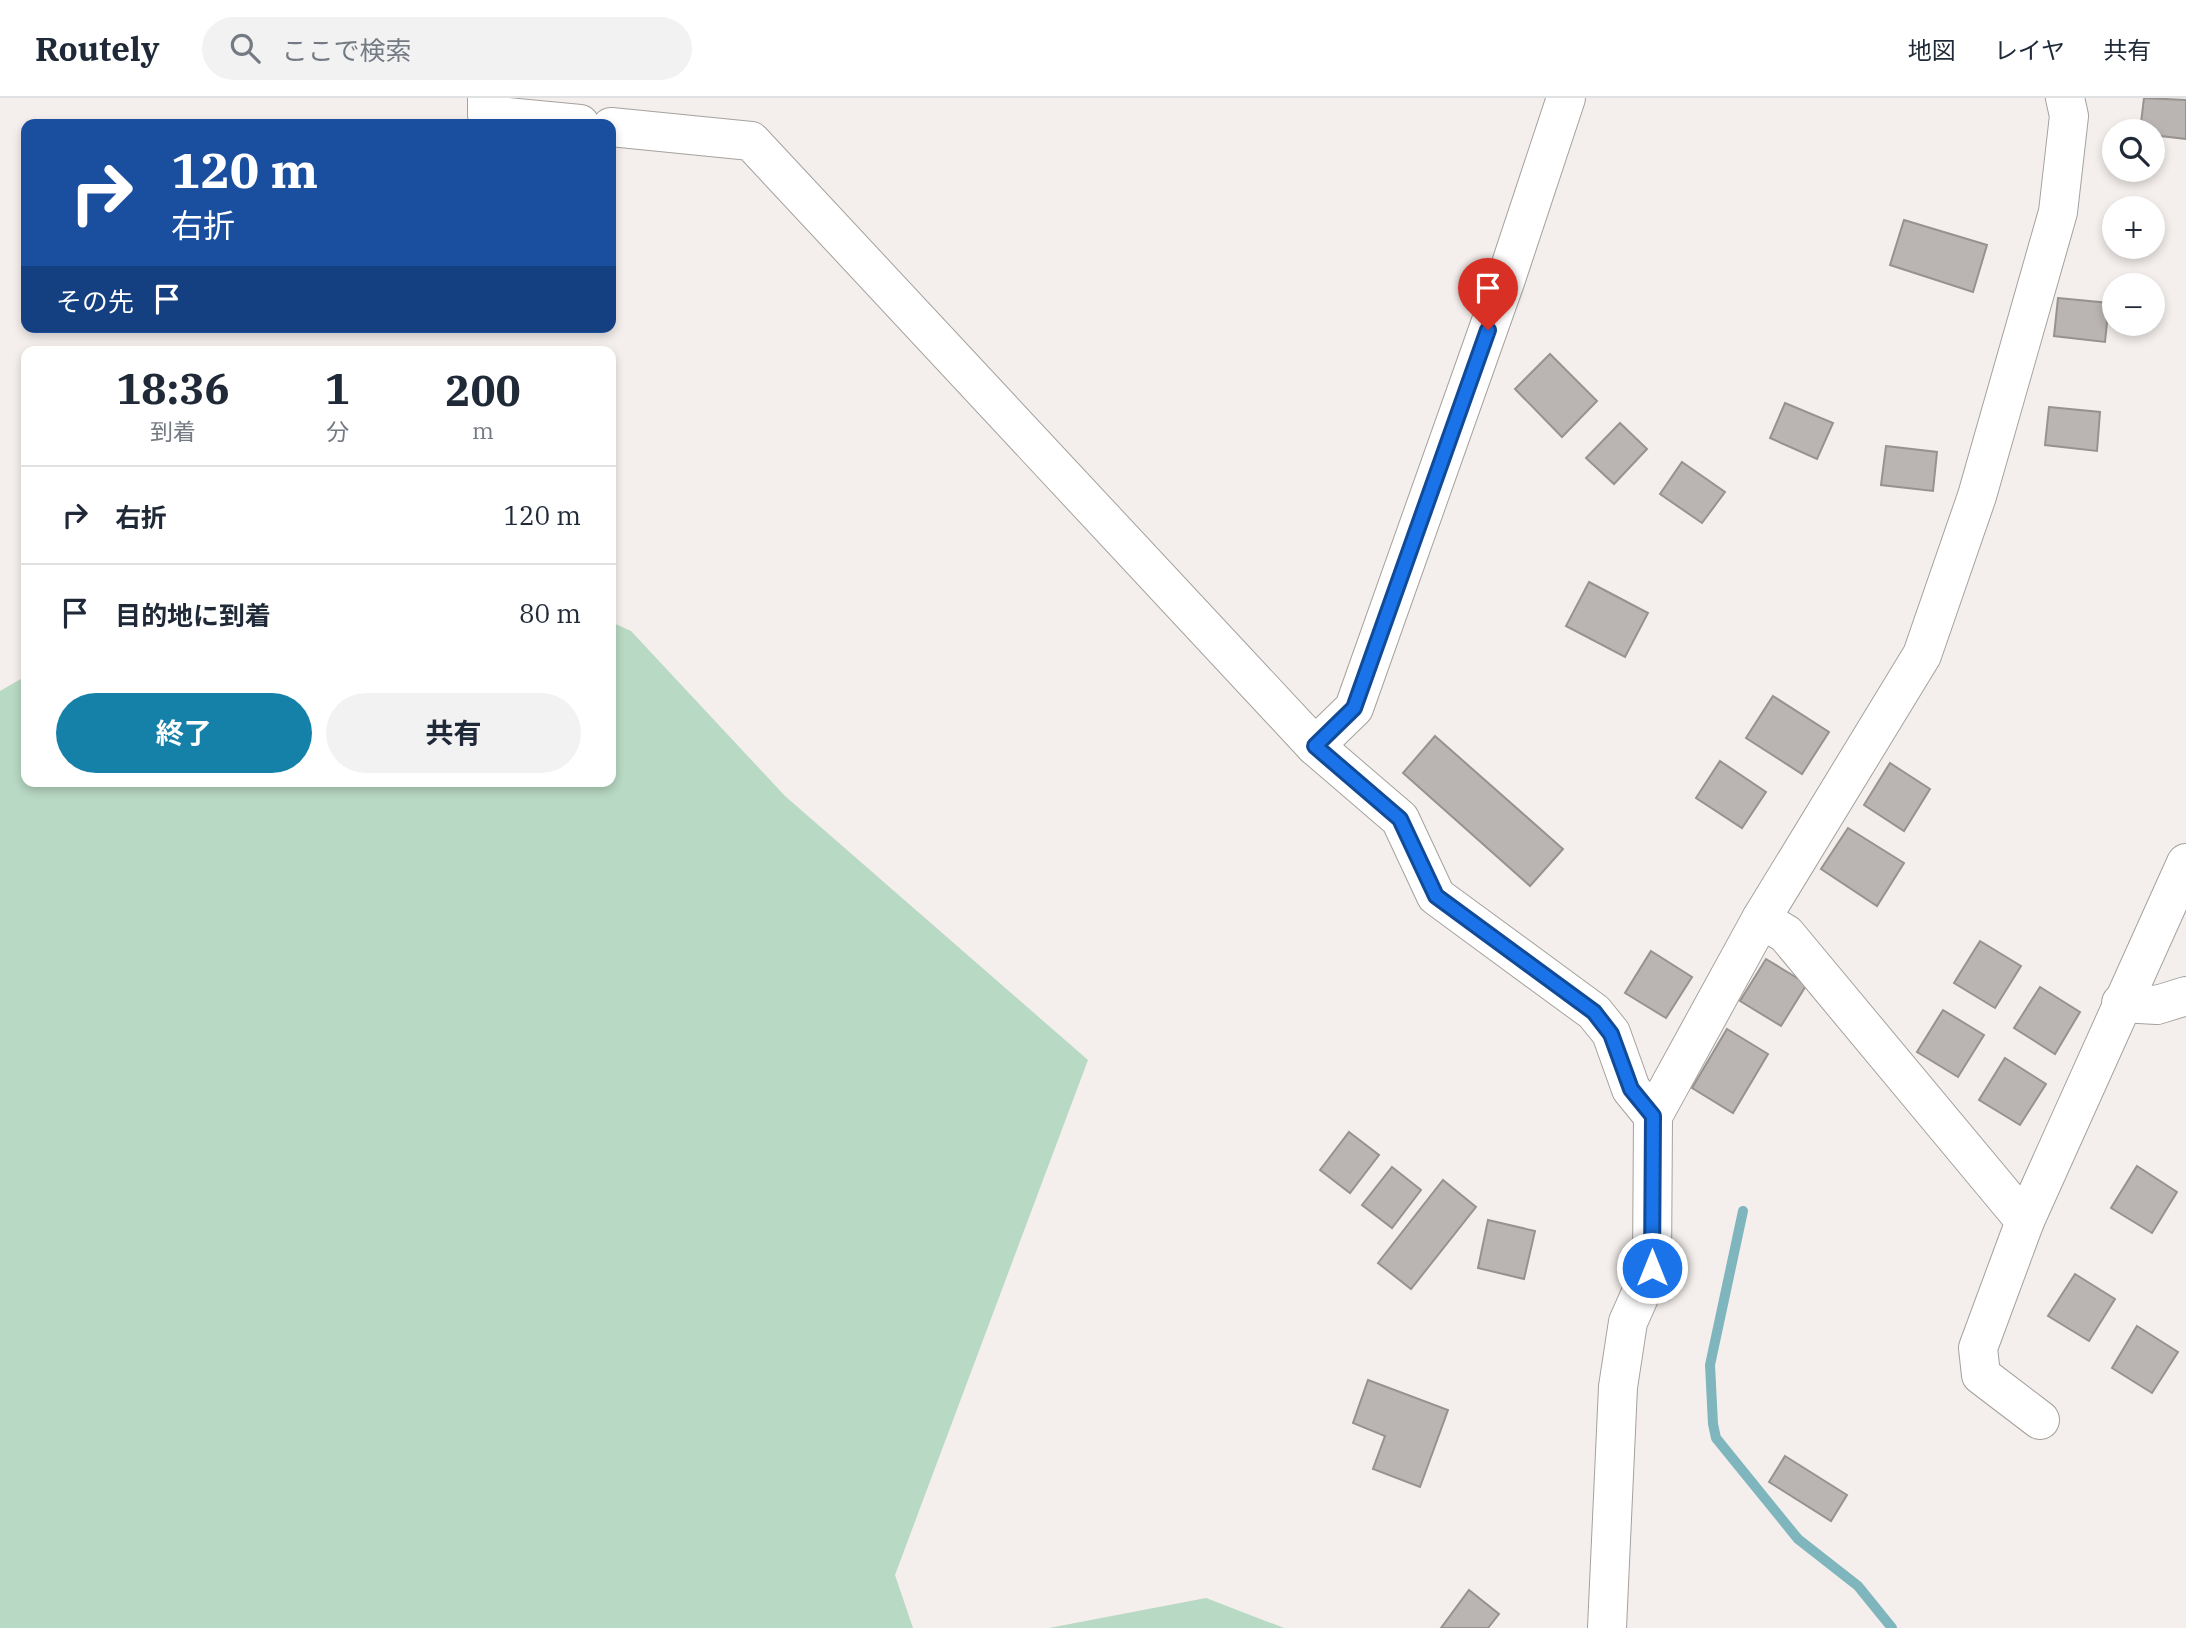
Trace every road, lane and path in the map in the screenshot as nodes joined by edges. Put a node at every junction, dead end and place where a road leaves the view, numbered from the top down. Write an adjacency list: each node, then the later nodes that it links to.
1 (487, 98): 4 (street)
2 (1566, 98): 6 (street)
3 (2065, 98): 8 (street)
4 (528, 119)
5 (616, 128): 6 (street)
6 (1315, 746): 11 (street)
7 (2186, 863): 10 (street)
8 (1761, 919): 11 (street); 12 (street)
9 (2186, 996): 10 (street)
10 (2121, 1003): 12 (street)
11 (1653, 1116): 14 (street)
12 (2025, 1221): 13 (street)
13 (2040, 1420)
14 (1607, 1628)

